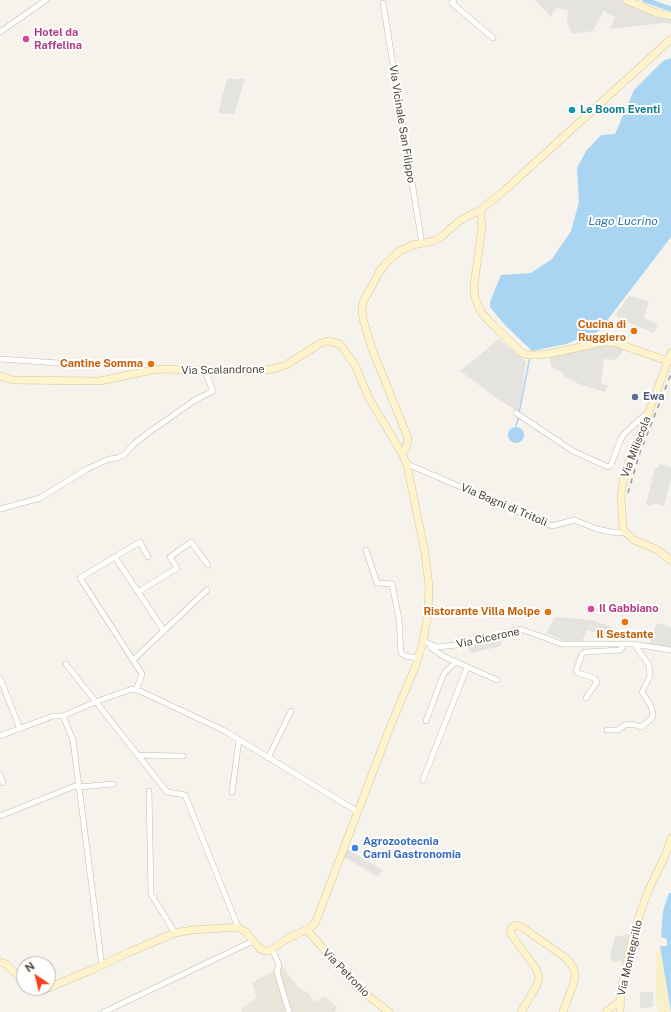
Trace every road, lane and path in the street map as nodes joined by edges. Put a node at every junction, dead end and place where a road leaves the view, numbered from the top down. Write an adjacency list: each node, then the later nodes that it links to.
1 (46, 0): 6 (street)
2 (454, 0): 7 (street)
3 (626, 0): 5 (street)
4 (383, 3): 10 (street, Via Vicinale San Filippo)
5 (671, 16)
6 (0, 32)
7 (494, 38)
8 (671, 39): 9 (street)
9 (480, 210): 10 (street); 13 (street)
10 (422, 244): 21 (street)
11 (671, 353): 13 (street, Via Miliscola)
12 (0, 359): 14 (street)
13 (668, 361): 17 (street, Via Miliscola)
14 (58, 363)
15 (205, 371): 16 (street, Via Scalandrone); 21 (street, Via Scalandrone); 23 (street)
16 (0, 376)
17 (650, 409): 19 (street); 20 (street, Via Miliscola)
18 (518, 415): 19 (street)
19 (634, 425): 20 (street)
20 (642, 431): 24 (street, Via Miliscola)
21 (402, 452): 22 (street)
22 (407, 465): 24 (street, Via Bagni di Tritoli); 33 (street)
23 (0, 509)
24 (625, 532): 28 (street)
25 (366, 550): 38 (street)
26 (115, 557): 27 (street); 31 (street); 39 (street)
27 (148, 557)
28 (671, 561)
29 (208, 565): 31 (street)
30 (207, 590): 32 (street)
31 (138, 592): 32 (street)
32 (164, 631): 39 (street)
33 (423, 641): 34 (street, Via Cicerone); 38 (street)
34 (430, 644): 35 (street, Via Cicerone); 40 (street)
35 (623, 644): 36 (street, Via Cicerone); 46 (street)
36 (634, 644): 37 (street, Via Cicerone); 52 (street)
37 (671, 650)
38 (418, 658): 65 (street)
39 (133, 660): 45 (street)
40 (456, 662): 42 (street); 50 (street)
41 (66, 664): 47 (street)
42 (467, 667): 44 (street); 59 (street)
43 (0, 678): 51 (street)
44 (497, 680)
45 (136, 690): 47 (street); 54 (street)
46 (586, 698)
47 (95, 702): 49 (street); 55 (street)
48 (291, 711): 57 (street)
49 (63, 716): 51 (street); 62 (street)
50 (426, 721)
51 (20, 729): 53 (street)
52 (607, 730)
53 (0, 736)
54 (239, 740): 57 (street); 64 (street)
55 (138, 755): 56 (street); 68 (street)
56 (183, 756)
57 (268, 758): 65 (street)
58 (0, 774): 60 (street)
59 (423, 780)
60 (3, 783)
61 (114, 784): 62 (street)
62 (79, 787): 66 (street); 74 (street)
63 (149, 791): 70 (street)
64 (232, 792)
65 (358, 812): 69 (street)
66 (0, 816)
67 (671, 838): 77 (street, Via Montegrillo)
68 (238, 927): 70 (street); 71 (street)
69 (307, 930): 72 (street); 80 (street, Via Petronio)
70 (175, 933): 74 (street)
71 (253, 941): 72 (street); 78 (street)
72 (272, 949): 79 (street)
73 (0, 962): 75 (street)
74 (102, 966): 76 (street)
75 (16, 974)
76 (56, 984)
77 (620, 1000): 83 (street); 84 (street, Via Montegrillo)
78 (104, 1012)
79 (288, 1012)
80 (389, 1012)
81 (521, 1012): 82 (street)
82 (563, 1012)
83 (606, 1012)
84 (620, 1012)

